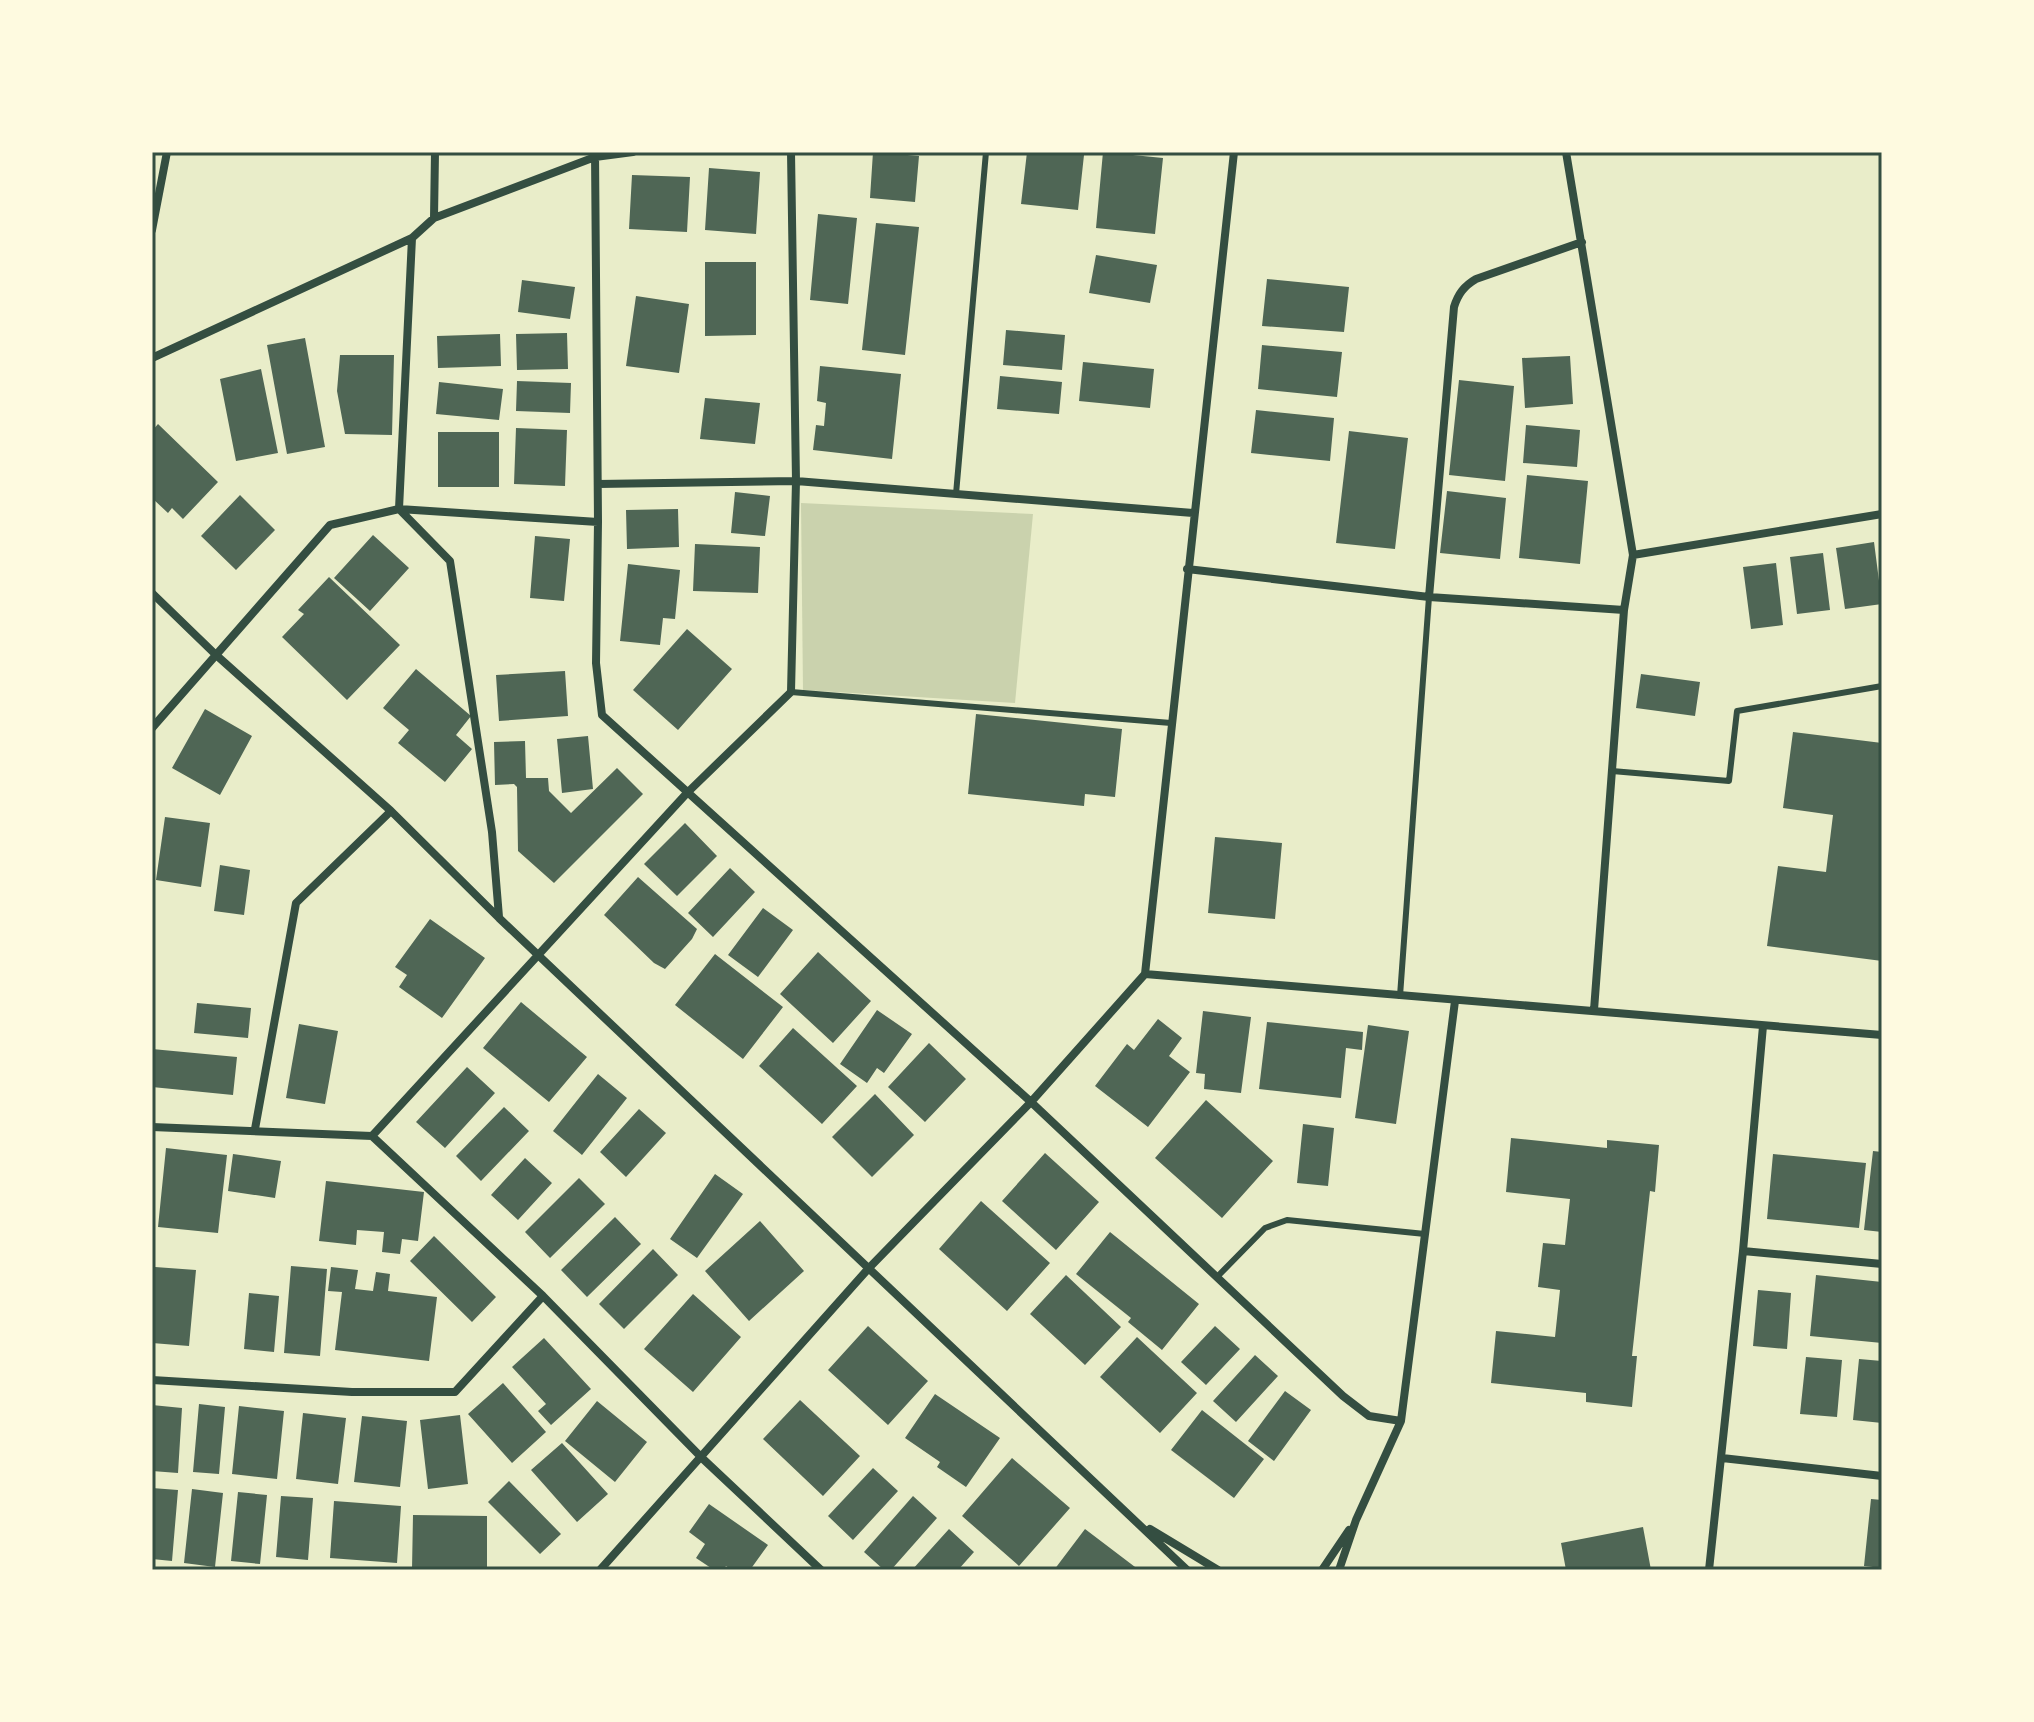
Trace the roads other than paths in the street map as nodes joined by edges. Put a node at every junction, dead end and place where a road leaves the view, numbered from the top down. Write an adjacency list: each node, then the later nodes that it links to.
1 (167, 152): 10 (street)
2 (435, 152): 9 (street)
3 (633, 152): 8 (street)
4 (791, 152): 14 (street)
5 (986, 152): 16 (lane)
6 (1234, 152): 18 (street)
7 (1566, 152): 12 (street)
8 (595, 154): 9 (street); 15 (street)
9 (434, 218): 11 (street)
10 (152, 230)
11 (412, 238): 13 (street); 17 (street)
12 (1582, 242): 21 (street); 24 (street)
13 (152, 358)
14 (796, 481): 15 (street); 16 (street); 28 (street)
15 (598, 484): 20 (street)
16 (956, 494): 18 (street)
17 (399, 509): 20 (street); 26 (street); 34 (street)
18 (1193, 513): 22 (street)
19 (1882, 514): 21 (street)
20 (598, 522): 32 (street)
21 (1633, 555): 25 (street)
22 (1187, 569): 24 (street); 29 (street)
23 (152, 593): 26 (street)
24 (1429, 597): 25 (street); 37 (lane)
25 (1624, 610): 31 (street)
26 (215, 654): 30 (street); 33 (street)
27 (1882, 686): 31 (lane)
28 (791, 692): 29 (lane); 32 (street)
29 (1171, 723): 36 (street)
30 (152, 728)
31 (1612, 771): 39 (street)
32 (687, 793): 35 (street); 42 (street)
33 (391, 811): 34 (street); 44 (street)
34 (499, 918): 35 (street)
35 (538, 955): 45 (street); 49 (street)
36 (1145, 974): 37 (street); 42 (street)
37 (1400, 996): 38 (street)
38 (1455, 1001): 39 (street); 46 (street)
39 (1594, 1010): 40 (street)
40 (1763, 1026): 41 (street); 47 (street)
41 (1882, 1035)
42 (1031, 1102): 49 (street); 50 (street)
43 (152, 1127): 44 (street)
44 (255, 1129): 45 (street)
45 (372, 1136): 51 (street)
46 (1425, 1234): 50 (lane); 53 (street)
47 (1743, 1251): 48 (street); 55 (street)
48 (1882, 1264)
49 (868, 1269): 54 (street); 58 (street)
50 (1217, 1277): 53 (street)
51 (543, 1296): 52 (street); 54 (street)
52 (152, 1380)
53 (1401, 1421): 57 (street)
54 (702, 1458): 59 (street); 60 (street)
55 (1722, 1458): 56 (street); 65 (street)
56 (1882, 1476)
57 (1356, 1520): 63 (street); 64 (street)
58 (1137, 1521): 61 (street); 62 (street)
59 (600, 1570)
60 (821, 1570)
61 (1187, 1570)
62 (1218, 1570)
63 (1322, 1570)
64 (1339, 1570)
65 (1709, 1570)

